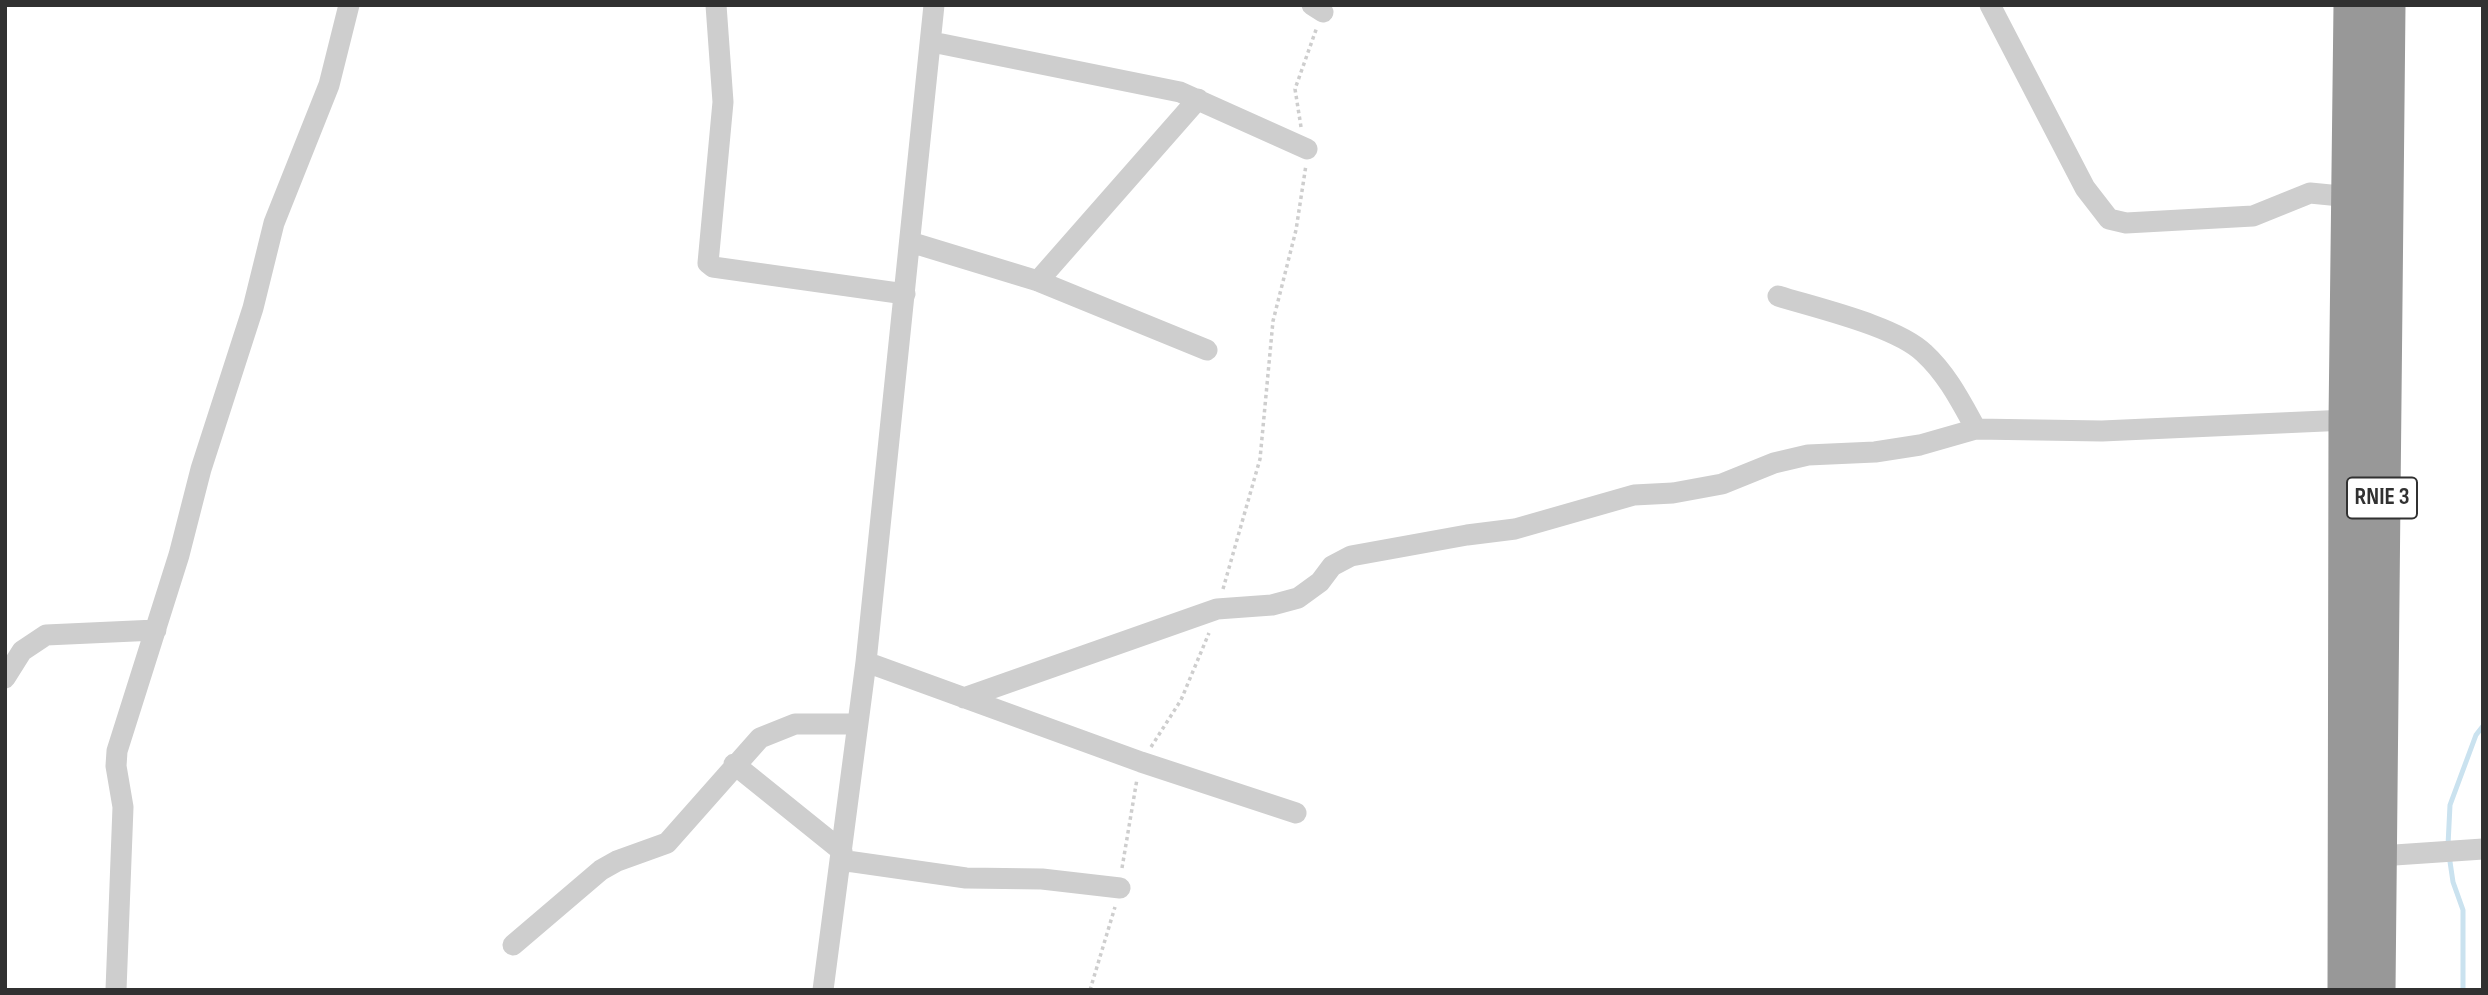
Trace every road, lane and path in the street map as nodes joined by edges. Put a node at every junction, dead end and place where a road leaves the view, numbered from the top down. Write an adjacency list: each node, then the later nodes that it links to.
1 (349, 5): 20 (street)
2 (716, 5): 14 (street)
3 (934, 5): 8 (street)
4 (1990, 5): 11 (street)
5 (2352, 5): 11 (highway, RNIE 3)
6 (2387, 5): 30 (highway, RNIE 3)
7 (1317, 9): 10 (path)
8 (932, 41): 9 (street); 12 (street)
9 (1198, 99): 10 (street); 13 (street)
10 (1307, 149): 19 (path)
11 (2351, 197): 17 (highway, RNIE 3)
12 (910, 242): 13 (street); 14 (street)
13 (1038, 281): 16 (street)
14 (905, 293): 21 (street)
15 (1778, 296): 18 (street)
16 (1207, 350)
17 (2347, 420): 18 (street); 36 (highway, RNIE 3)
18 (1976, 429): 19 (street)
19 (1217, 609): 23 (street); 25 (path)
20 (156, 630): 22 (street); 33 (street)
21 (866, 662): 23 (street); 24 (street)
22 (5, 678)
23 (964, 698): 25 (street)
24 (857, 724): 26 (street); 29 (street)
25 (1141, 762): 27 (street); 31 (path)
26 (734, 764): 29 (street); 32 (street)
27 (1296, 813)
28 (2483, 849): 30 (street)
29 (841, 856): 31 (street); 34 (street)
30 (2380, 856): 37 (highway, RNIE 3)
31 (1120, 888): 35 (path)
32 (513, 945)
33 (117, 990)
34 (824, 990)
35 (1090, 990)
36 (2346, 990)
37 (2377, 990)

